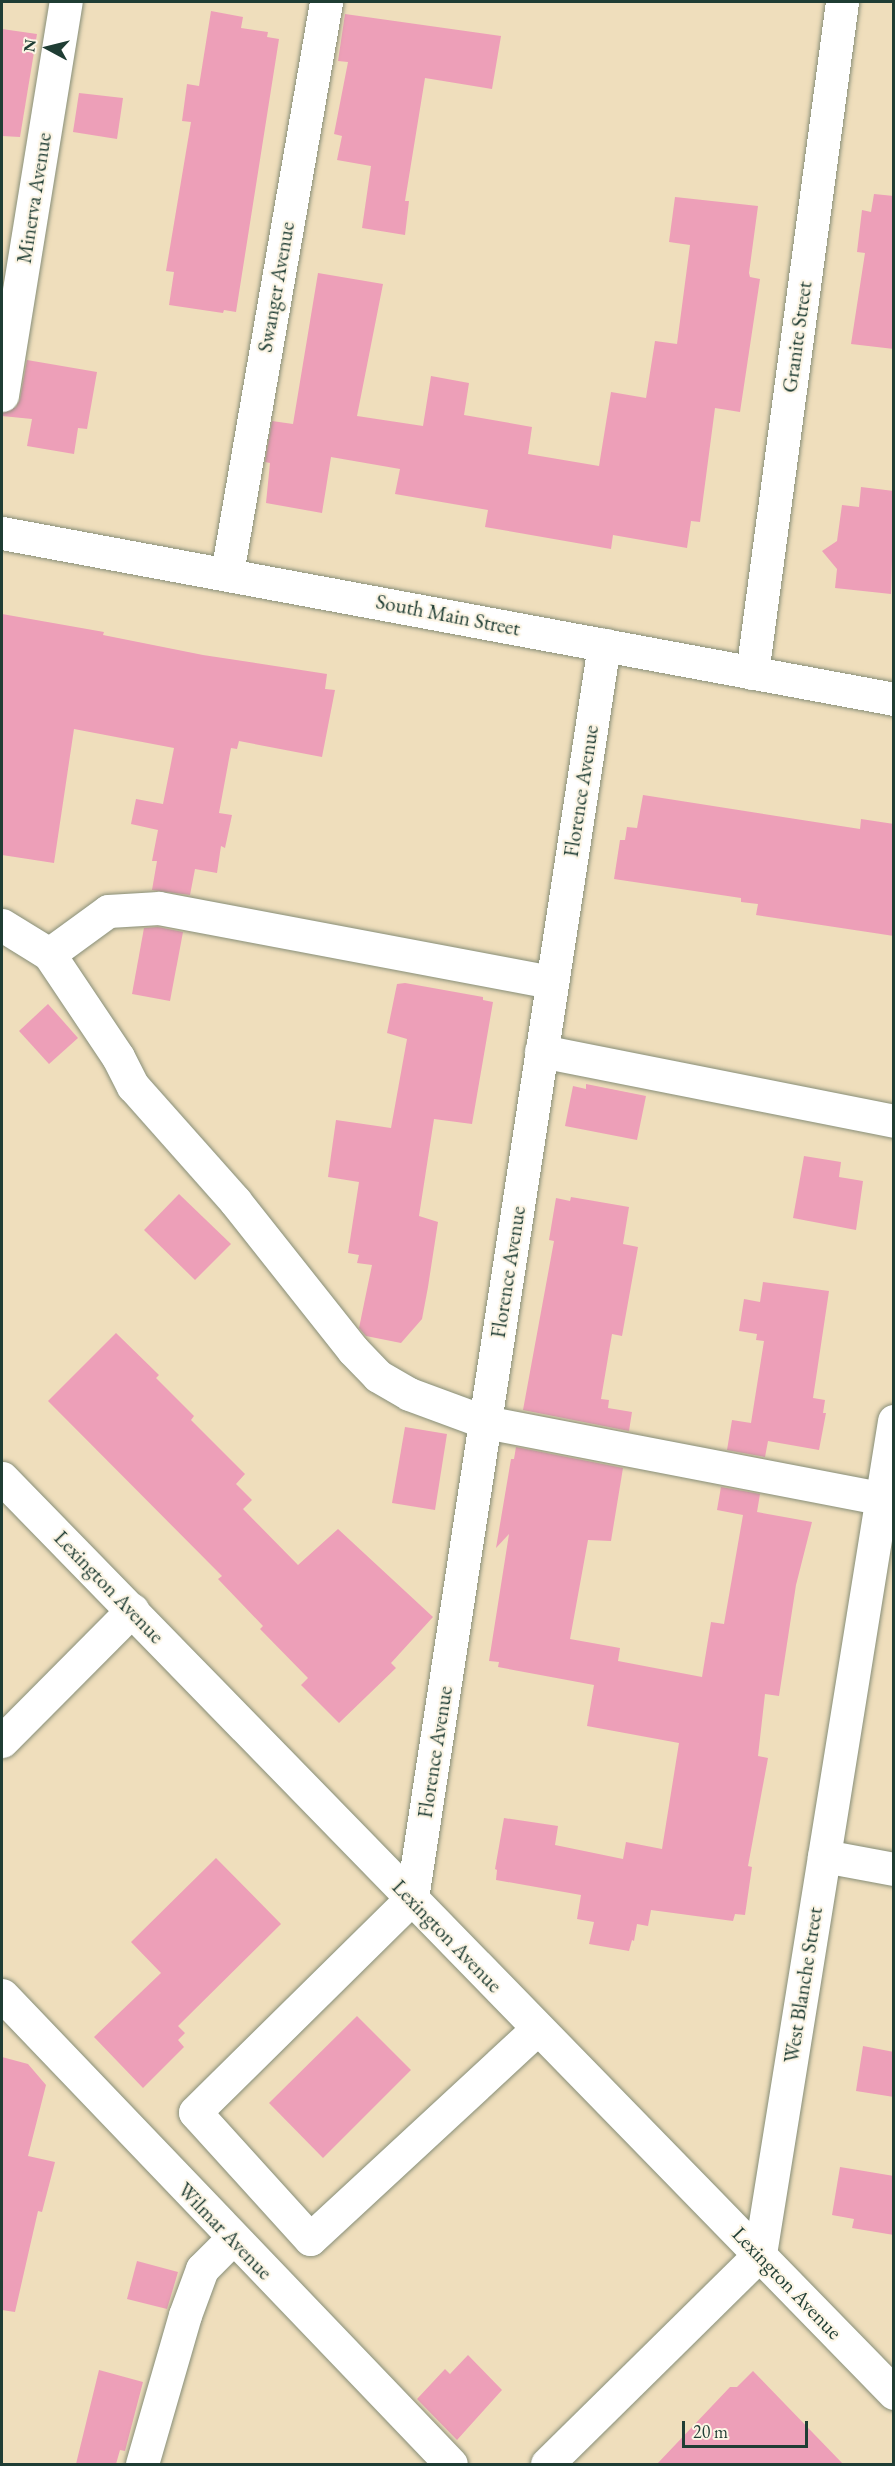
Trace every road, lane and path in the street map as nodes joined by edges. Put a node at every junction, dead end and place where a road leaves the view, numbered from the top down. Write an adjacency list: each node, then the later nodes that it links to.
1 (66, 2): 4 (main road, Minerva Avenue)
2 (326, 2): 6 (main road, Swanger Avenue)
3 (842, 2): 8 (main road, Granite Street)
4 (2, 395)
5 (2, 533): 6 (main road, South Main Street)
6 (226, 573): 7 (main road, South Main Street)
7 (604, 645): 8 (main road, South Main Street); 12 (main road, Florence Avenue)
8 (752, 673): 9 (main road, South Main Street)
9 (894, 699)
10 (2, 925): 11 (main road)
11 (49, 954): 12 (main road); 16 (main road)
12 (552, 982): 13 (main road, Florence Avenue)
13 (541, 1051): 14 (main road); 16 (main road, Florence Avenue)
14 (894, 1121)
15 (894, 1421): 18 (main road, West Blanche Street)
16 (485, 1422): 18 (main road); 23 (main road, Florence Avenue)
17 (2, 1478): 19 (main road, Lexington Avenue)
18 (887, 1499): 21 (main road, West Blanche Street)
19 (132, 1610): 20 (main road); 23 (main road, Lexington Avenue)
20 (2, 1741)
21 (824, 1856): 22 (main road); 27 (main road, West Blanche Street)
22 (894, 1869)
23 (412, 1898): 25 (main road, Lexington Avenue); 25 (main road)
24 (2, 1995): 26 (main road, Wilmar Avenue)
25 (537, 2029): 27 (main road, Lexington Avenue)
26 (233, 2238): 29 (main road); 30 (main road, Wilmar Avenue)
27 (760, 2254): 28 (main road, Lexington Avenue); 31 (main road)
28 (894, 2393)
29 (142, 2464)
30 (452, 2464)
31 (547, 2464)

